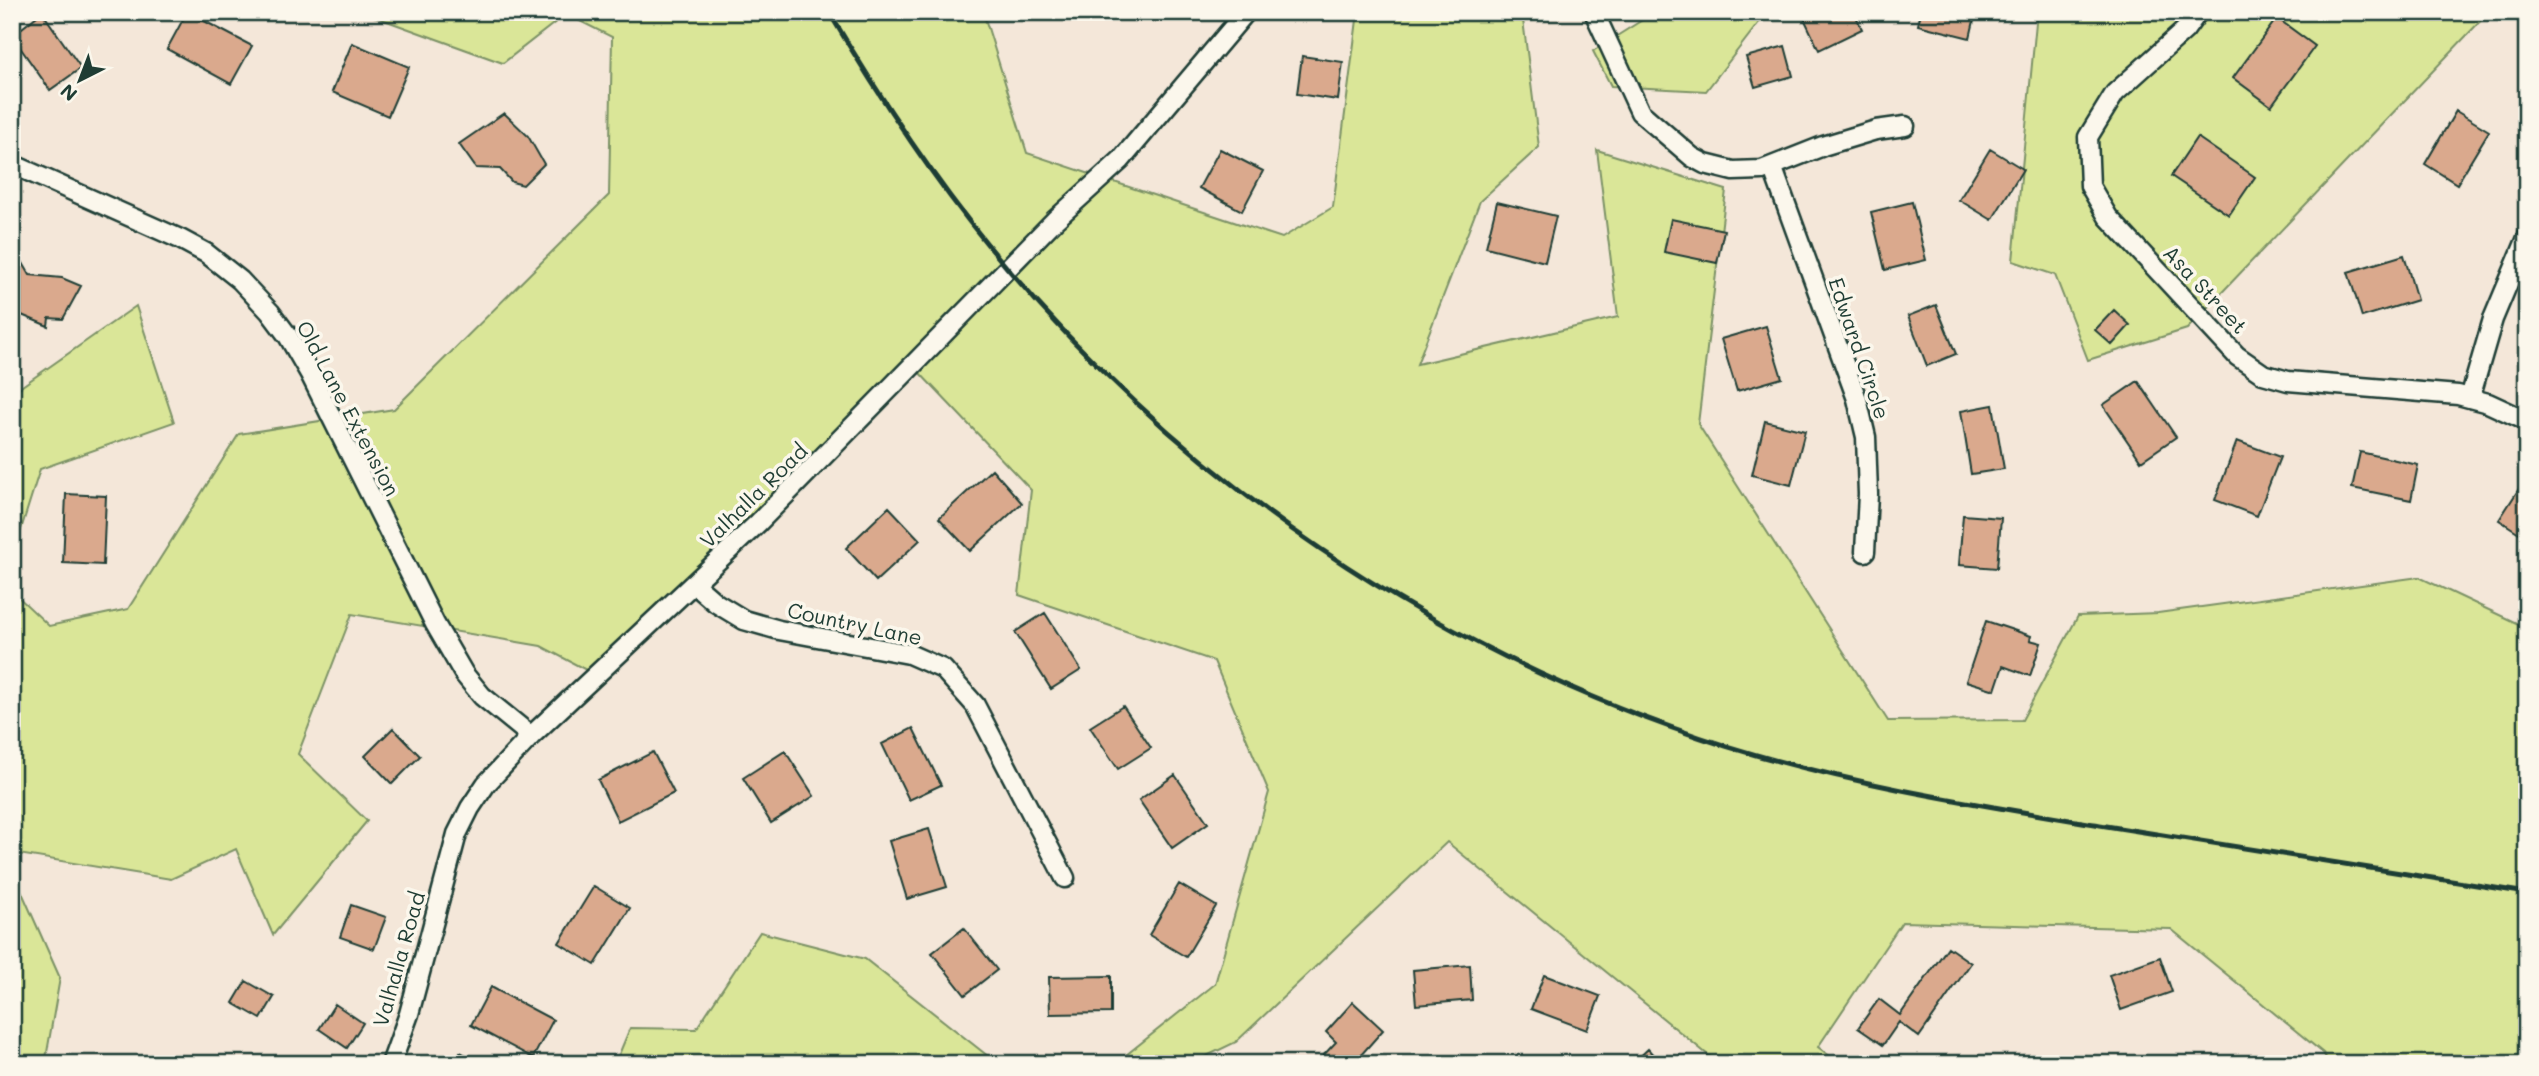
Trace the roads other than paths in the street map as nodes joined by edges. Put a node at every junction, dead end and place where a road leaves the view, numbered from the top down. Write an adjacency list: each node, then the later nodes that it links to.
1 (1246, 12): 11 (street, Valhalla Road)
2 (1594, 12): 6 (street)
3 (2198, 12): 8 (street, Asa Street)
4 (1905, 126): 6 (street)
5 (12, 164): 12 (street, Old Lane Extension)
6 (1772, 166): 10 (street, Edward Circle)
7 (2527, 238): 8 (street)
8 (2470, 398): 9 (street, Asa Street)
9 (2527, 421)
10 (1865, 552)
11 (694, 584): 12 (street, Valhalla Road); 13 (street, Country Lane)
12 (531, 736): 14 (street, Valhalla Road)
13 (1065, 878)
14 (391, 1064)

